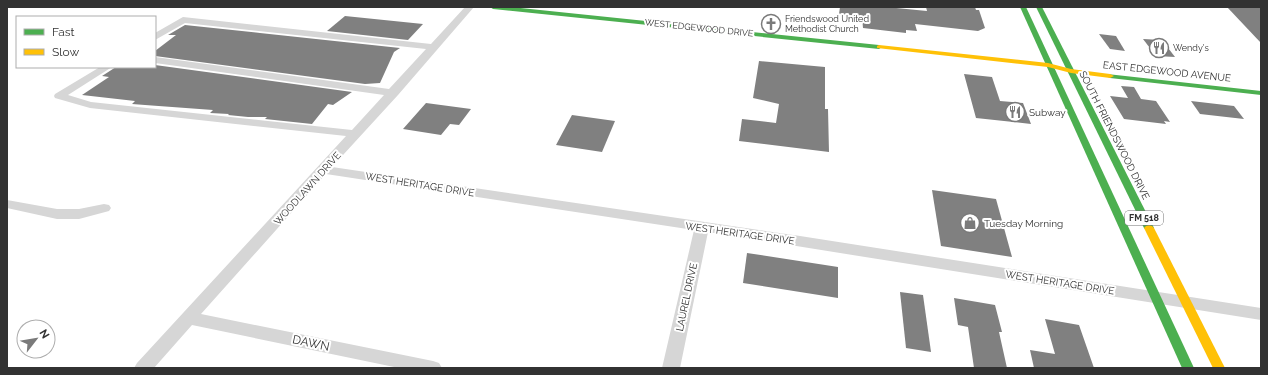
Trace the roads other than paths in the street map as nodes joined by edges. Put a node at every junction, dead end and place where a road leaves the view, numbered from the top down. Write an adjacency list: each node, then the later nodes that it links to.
1 (470, 7): 6 (street, WOODLAWN DRIVE)
2 (498, 7): 9 (main road, WEST EDGEWOOD DRIVE)
3 (1023, 7): 9 (main road, FM 518)
4 (1039, 7): 8 (main road, FM 518)
5 (156, 36): 6 (street)
6 (434, 47): 13 (street, WOODLAWN DRIVE)
7 (156, 60): 13 (street)
8 (1067, 62): 9 (main road); 10 (main road); 12 (main road, SOUTH FRIENDSWOOD DRIVE / FM 518)
9 (1048, 65): 12 (main road, EAST EDGEWOOD AVENUE); 20 (main road, FM 518)
10 (1106, 66)
11 (105, 68): 15 (street)
12 (1071, 72): 14 (main road, EAST EDGEWOOD AVENUE); 21 (main road, SOUTH FRIENDSWOOD DRIVE / FM 518)
13 (394, 93): 15 (street, WOODLAWN DRIVE)
14 (1261, 93)
15 (356, 134): 16 (street, WOODLAWN DRIVE)
16 (324, 170): 19 (street, WEST HERITAGE DRIVE); 23 (street, WOODLAWN DRIVE)
17 (7, 204): 18 (street)
18 (104, 208)
19 (702, 227): 20 (street, WEST HERITAGE DRIVE); 26 (street, LAUREL DRIVE)
20 (1156, 297): 21 (street, WEST HERITAGE DRIVE); 27 (main road, FM 518)
21 (1187, 303): 22 (street, WEST HERITAGE DRIVE); 28 (main road, SOUTH FRIENDSWOOD DRIVE / FM 518)
22 (1261, 314)
23 (188, 318): 24 (street, WOODLAWN DRIVE); 25 (street, DAWN)
24 (143, 368)
25 (433, 368)
26 (671, 368)
27 (1188, 368)
28 (1219, 368)

